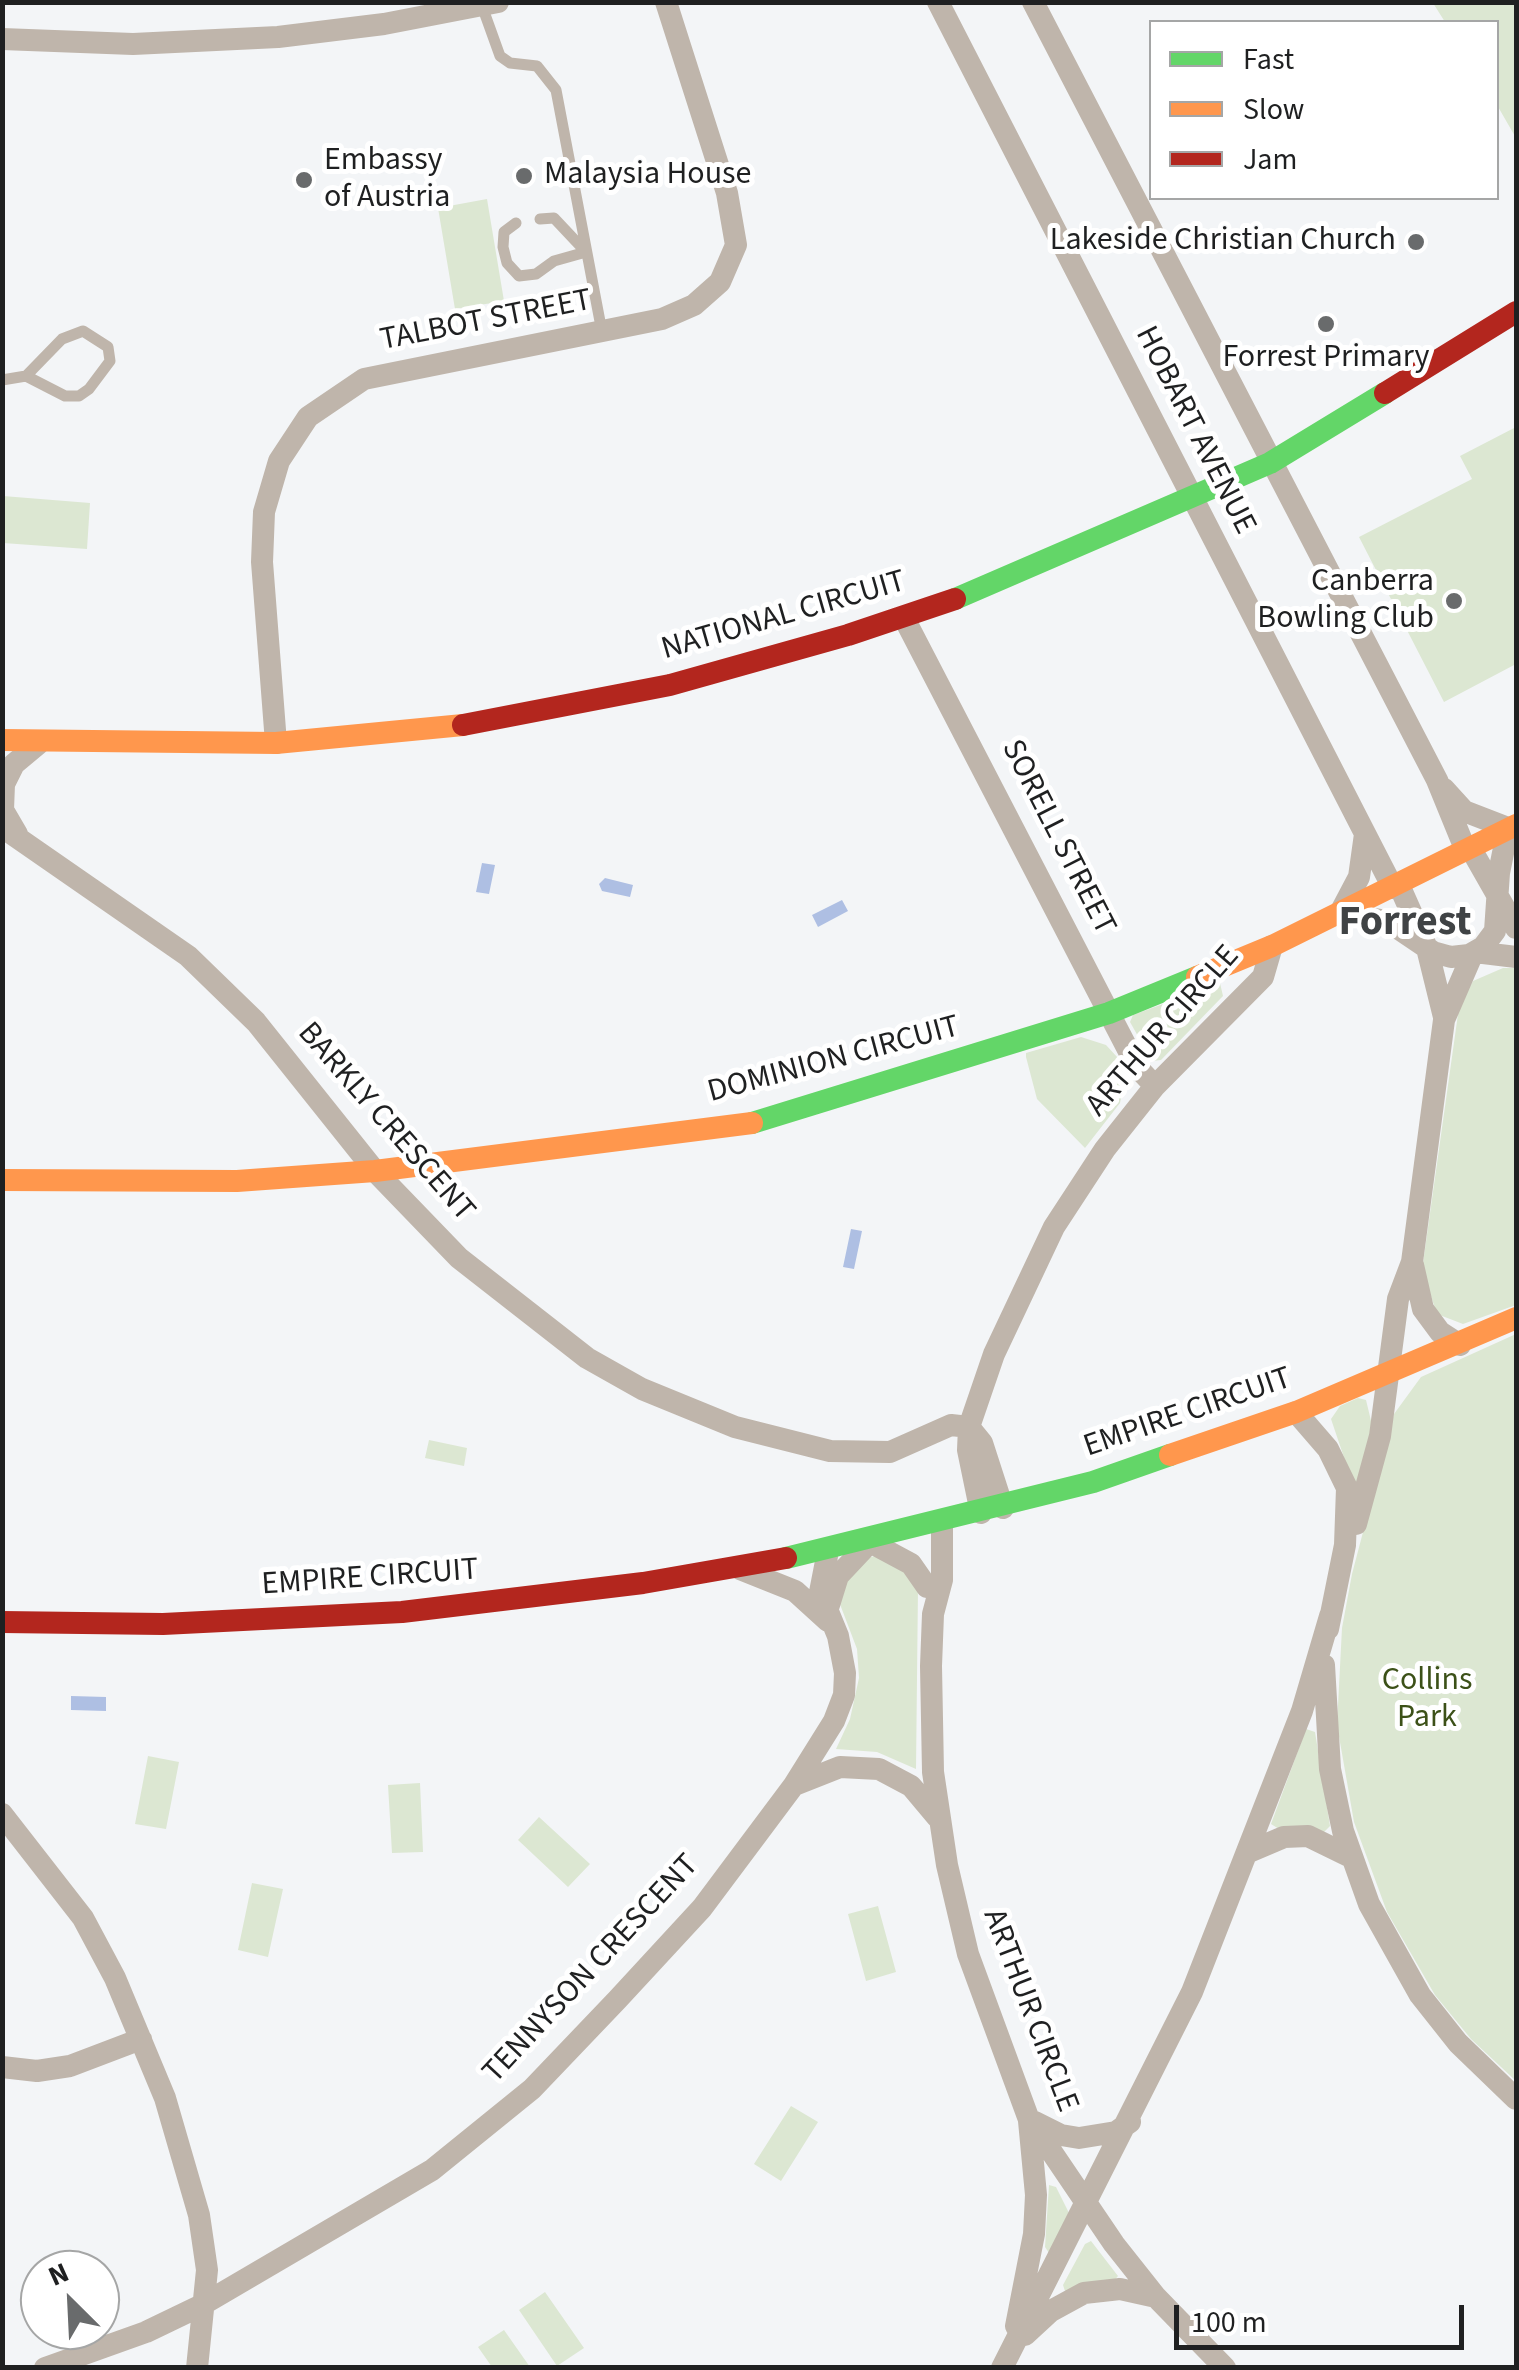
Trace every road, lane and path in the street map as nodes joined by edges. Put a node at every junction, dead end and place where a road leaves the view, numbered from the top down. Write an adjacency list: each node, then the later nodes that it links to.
1 (666, 2): 10 (street, TALBOT STREET)
2 (938, 2): 14 (street, HOBART AVENUE)
3 (1033, 2): 13 (street, HOBART AVENUE)
4 (490, 4): 5 (street); 8 (lane)
5 (2, 39)
6 (540, 219): 8 (lane)
7 (516, 223): 8 (lane)
8 (586, 252): 10 (lane)
9 (1516, 312): 13 (street, NATIONAL CIRCUIT)
10 (602, 332): 17 (street, TALBOT STREET)
11 (26, 376): 11 (lane); 12 (lane)
12 (2, 380)
13 (1270, 462): 14 (street, NATIONAL CIRCUIT); 19 (street, HOBART AVENUE)
14 (1192, 500): 15 (street, NATIONAL CIRCUIT); 22 (street, HOBART AVENUE)
15 (904, 618): 17 (street, NATIONAL CIRCUIT); 32 (street, SORELL STREET)
16 (2, 740): 18 (street, NATIONAL CIRCUIT)
17 (276, 743): 18 (street, NATIONAL CIRCUIT)
18 (38, 744): 21 (street)
19 (1437, 780): 20 (street); 23 (street, HOBART AVENUE)
20 (1512, 827): 23 (street, DOMINION CIRCUIT); 25 (street)
21 (11, 832): 35 (street, BARKLY CRESCENT)
22 (1365, 834): 24 (street, HOBART AVENUE); 26 (street)
23 (1468, 850): 24 (street, DOMINION CIRCUIT); 25 (street, HOBART AVENUE)
24 (1396, 887): 26 (street, DOMINION CIRCUIT); 29 (street, HOBART AVENUE)
25 (1499, 901): 27 (street, HOBART AVENUE); 30 (street)
26 (1340, 913): 28 (street, DOMINION CIRCUIT); 29 (street)
27 (1516, 928)
28 (1272, 946): 32 (street, DOMINION CIRCUIT); 34 (street, ARTHUR CIRCLE)
29 (1427, 948): 30 (street); 33 (street, HOBART AVENUE)
30 (1474, 952): 31 (street); 33 (street)
31 (1516, 958)
32 (1109, 1012): 34 (street, SORELL STREET); 35 (street, DOMINION CIRCUIT)
33 (1444, 1020): 37 (street)
34 (1155, 1086): 42 (street, ARTHUR CIRCLE)
35 (376, 1172): 36 (street, DOMINION CIRCUIT); 42 (street, BARKLY CRESCENT)
36 (2, 1180)
37 (1412, 1262): 39 (street); 40 (street)
38 (1516, 1318): 39 (street, EMPIRE CIRCUIT)
39 (1460, 1345): 40 (street, EMPIRE CIRCUIT)
40 (1388, 1375): 41 (street, EMPIRE CIRCUIT); 47 (street)
41 (1296, 1412): 43 (street, EMPIRE CIRCUIT); 47 (street)
42 (969, 1428): 43 (street, ARTHUR CIRCLE)
43 (992, 1510): 44 (street, EMPIRE CIRCUIT)
44 (942, 1524): 45 (street, EMPIRE CIRCUIT); 51 (street, ARTHUR CIRCLE)
45 (916, 1531): 46 (street, EMPIRE CIRCUIT); 50 (street, ARTHUR CIRCLE)
46 (870, 1542): 48 (street, EMPIRE CIRCUIT); 50 (street); 54 (street, TENNYSON CRESCENT)
47 (1345, 1545): 52 (street)
48 (828, 1551): 49 (street, EMPIRE CIRCUIT); 54 (street, TENNYSON CRESCENT)
49 (740, 1568): 53 (street, EMPIRE CIRCUIT); 54 (street)
50 (927, 1587): 51 (street, ARTHUR CIRCLE)
51 (933, 1614): 57 (street, ARTHUR CIRCLE)
52 (1330, 1616): 58 (street); 59 (street)
53 (2, 1622)
54 (831, 1623): 55 (street, TENNYSON CRESCENT)
55 (794, 1785): 57 (street); 67 (street, TENNYSON CRESCENT)
56 (2, 1814): 60 (street)
57 (939, 1820): 63 (street, ARTHUR CIRCLE)
58 (1251, 1851): 59 (street); 64 (street)
59 (1351, 1857): 62 (street)
60 (142, 2039): 61 (street); 67 (street)
61 (2, 2067)
62 (1516, 2099)
63 (1028, 2117): 64 (street); 65 (street, ARTHUR CIRCLE); 68 (street)
64 (1130, 2122): 65 (street)
65 (1087, 2208): 66 (street, ARTHUR CIRCLE); 68 (street)
66 (1156, 2297): 68 (street); 71 (street, ARTHUR CIRCLE)
67 (200, 2306): 69 (street, TENNYSON CRESCENT); 70 (street)
68 (1008, 2357)
69 (46, 2368)
70 (196, 2368)
71 (1225, 2368)

